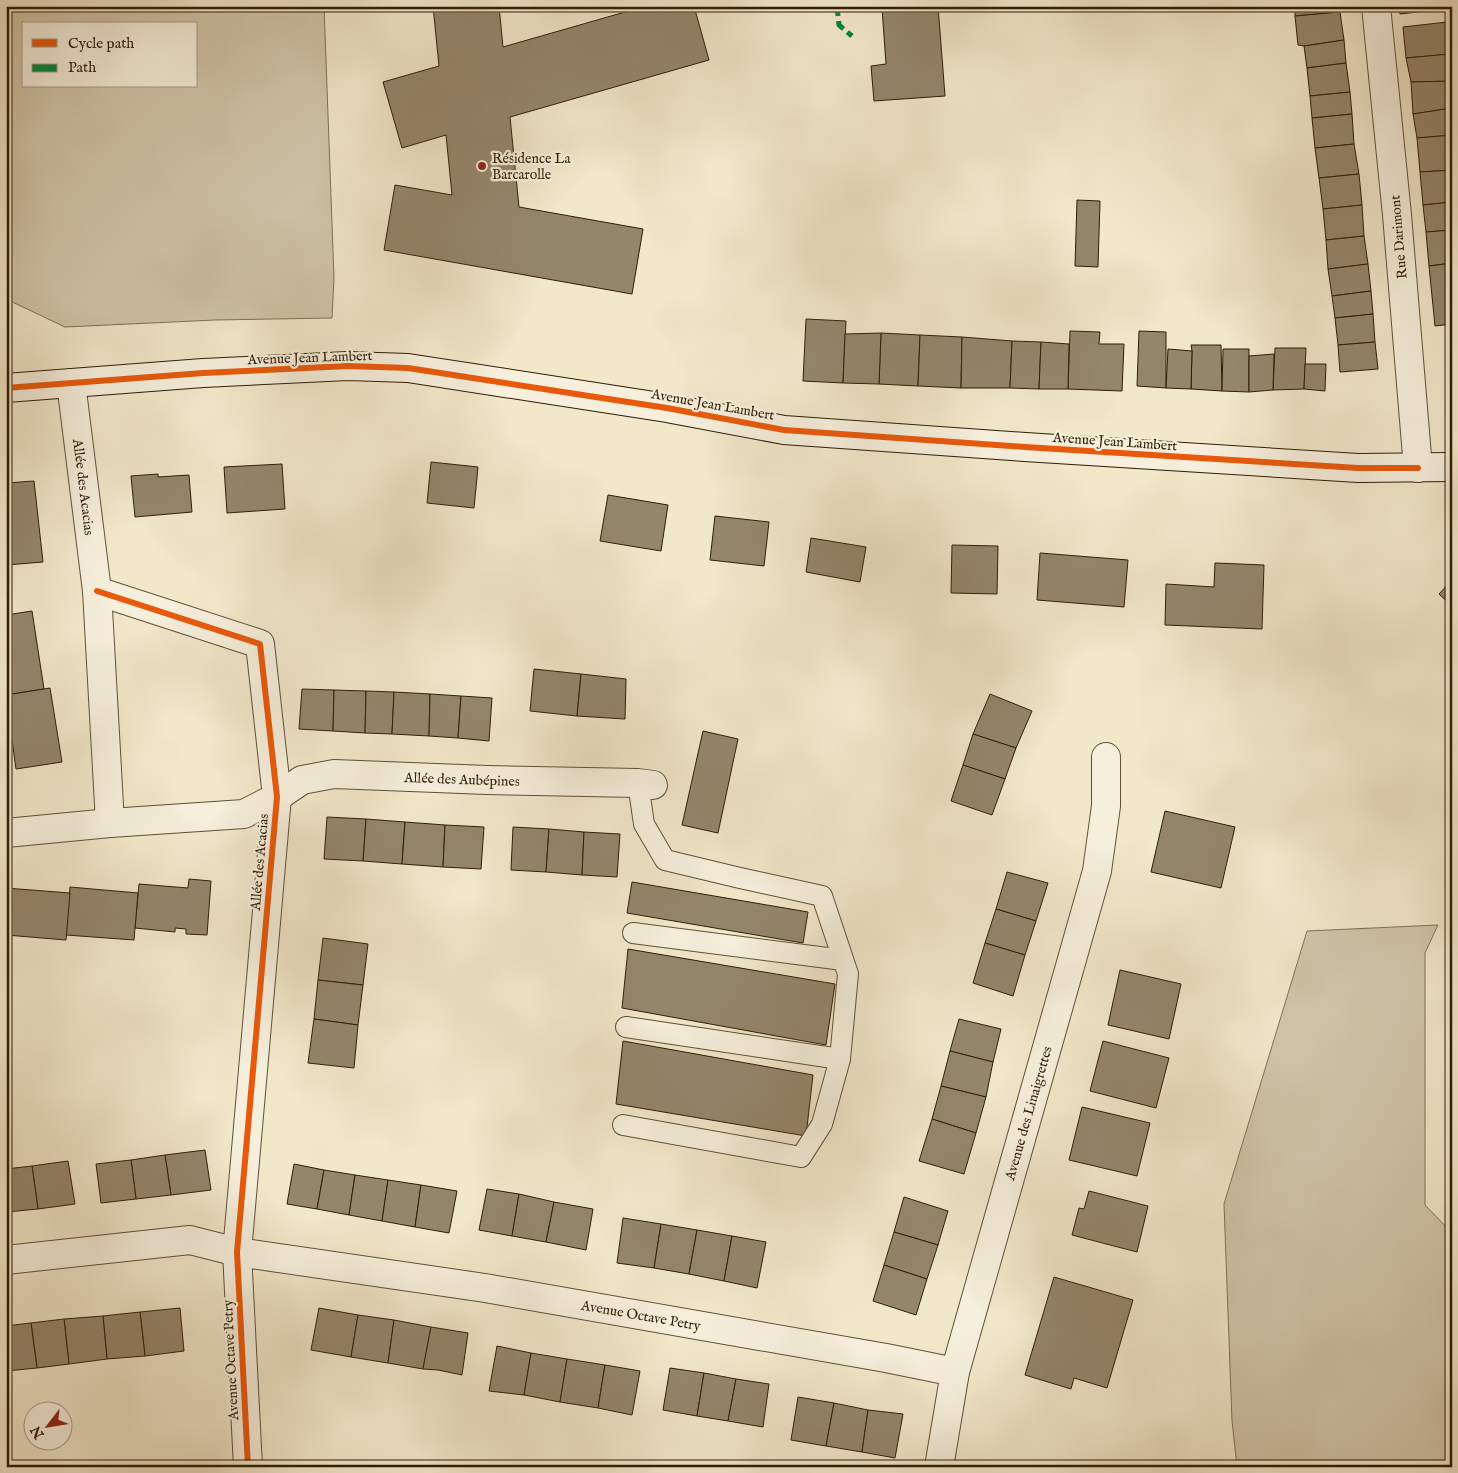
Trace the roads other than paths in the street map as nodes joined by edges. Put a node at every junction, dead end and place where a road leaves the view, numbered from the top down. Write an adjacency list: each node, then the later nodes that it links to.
1 (1376, 6): 4 (street, Rue Darimont)
2 (71, 383): 3 (street, Avenue Jean Lambert); 4 (street, Avenue Jean Lambert); 6 (street, Allée des Acacias)
3 (6, 388)
4 (1418, 468): 5 (street, Avenue Jean Lambert)
5 (1452, 468)
6 (97, 591): 9 (street, Allée des Acacias); 10 (street, Allée des Acacias)
7 (1106, 757): 19 (street, Avenue des Linaigrettes)
8 (646, 784): 9 (street, Allée des Aubépines); 13 (lane)
9 (277, 797): 10 (street, Allée des Acacias); 17 (street, Allée des Acacias)
10 (110, 823): 11 (street, Allée des Acacias)
11 (6, 833)
12 (633, 933): 13 (lane)
13 (843, 960): 15 (lane)
14 (626, 1028): 15 (lane)
15 (840, 1059): 16 (lane)
16 (623, 1125)
17 (237, 1252): 18 (street, Avenue Octave Petry); 19 (street, Avenue Octave Petry); 20 (street, Avenue Octave Petry)
18 (6, 1260)
19 (955, 1372): 21 (street, Avenue des Linaigrettes)
20 (248, 1467)
21 (939, 1467)

